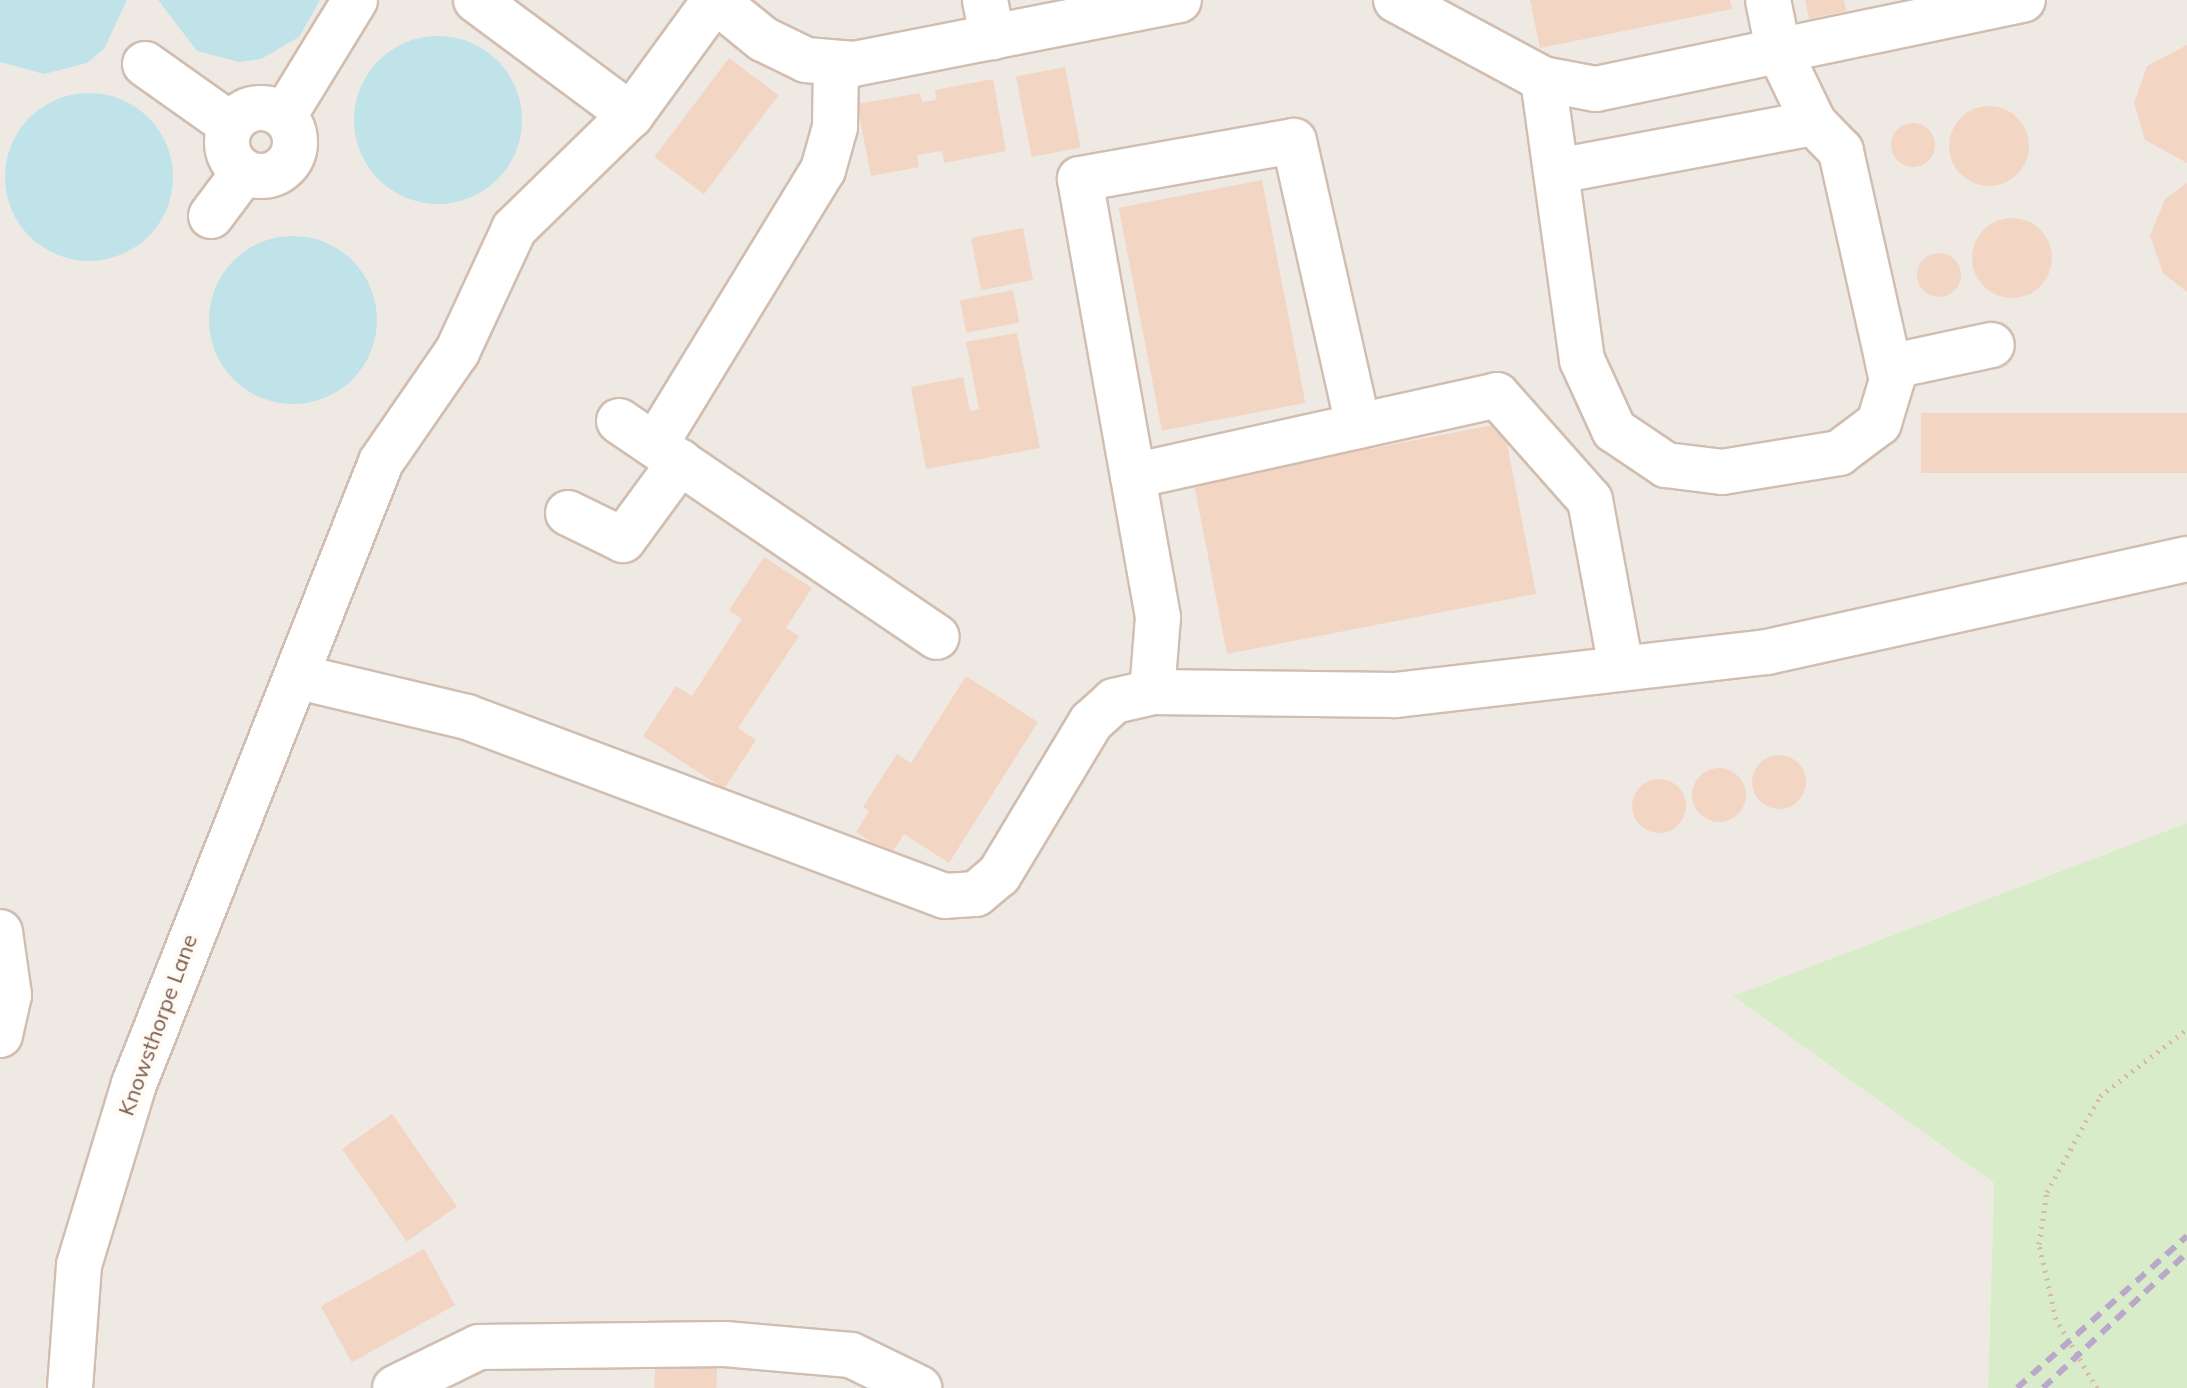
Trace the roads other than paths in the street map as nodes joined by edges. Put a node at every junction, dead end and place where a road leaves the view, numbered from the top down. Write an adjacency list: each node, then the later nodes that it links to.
1 (355, 0): 14 (street)
2 (476, 0): 13 (street)
3 (715, 0): 10 (street); 13 (street, Knowsthorpe Lane)
4 (1179, 0): 8 (street)
5 (1396, 0): 12 (street)
6 (1768, 0): 9 (street)
7 (2023, 0): 9 (street)
8 (989, 18): 10 (street)
9 (1778, 49): 12 (street); 15 (street)
10 (836, 63): 24 (street)
11 (145, 64): 16 (street)
12 (1543, 79): 17 (street)
13 (631, 115): 30 (street, Knowsthorpe Lane)
14 (284, 116): 16 (street); 18 (street)
15 (1814, 123): 17 (street); 21 (street)
16 (231, 125): 18 (street)
17 (1557, 171): 21 (street)
18 (244, 172): 19 (street)
19 (211, 216)
20 (1992, 345): 21 (street)
21 (1889, 367)
22 (619, 421): 24 (street)
23 (1358, 426): 25 (street); 25 (street); 29 (street)
24 (667, 454): 26 (street); 28 (street)
25 (1133, 476): 31 (street)
26 (568, 513)
27 (2187, 559): 29 (street)
28 (937, 637)
29 (1621, 668): 31 (street)
30 (299, 677): 31 (street); 34 (street, Knowsthorpe Lane)
31 (1152, 692)
32 (0, 932): 33 (street)
33 (0, 1035)
34 (70, 1388)
35 (395, 1388): 36 (street)
36 (919, 1388)

